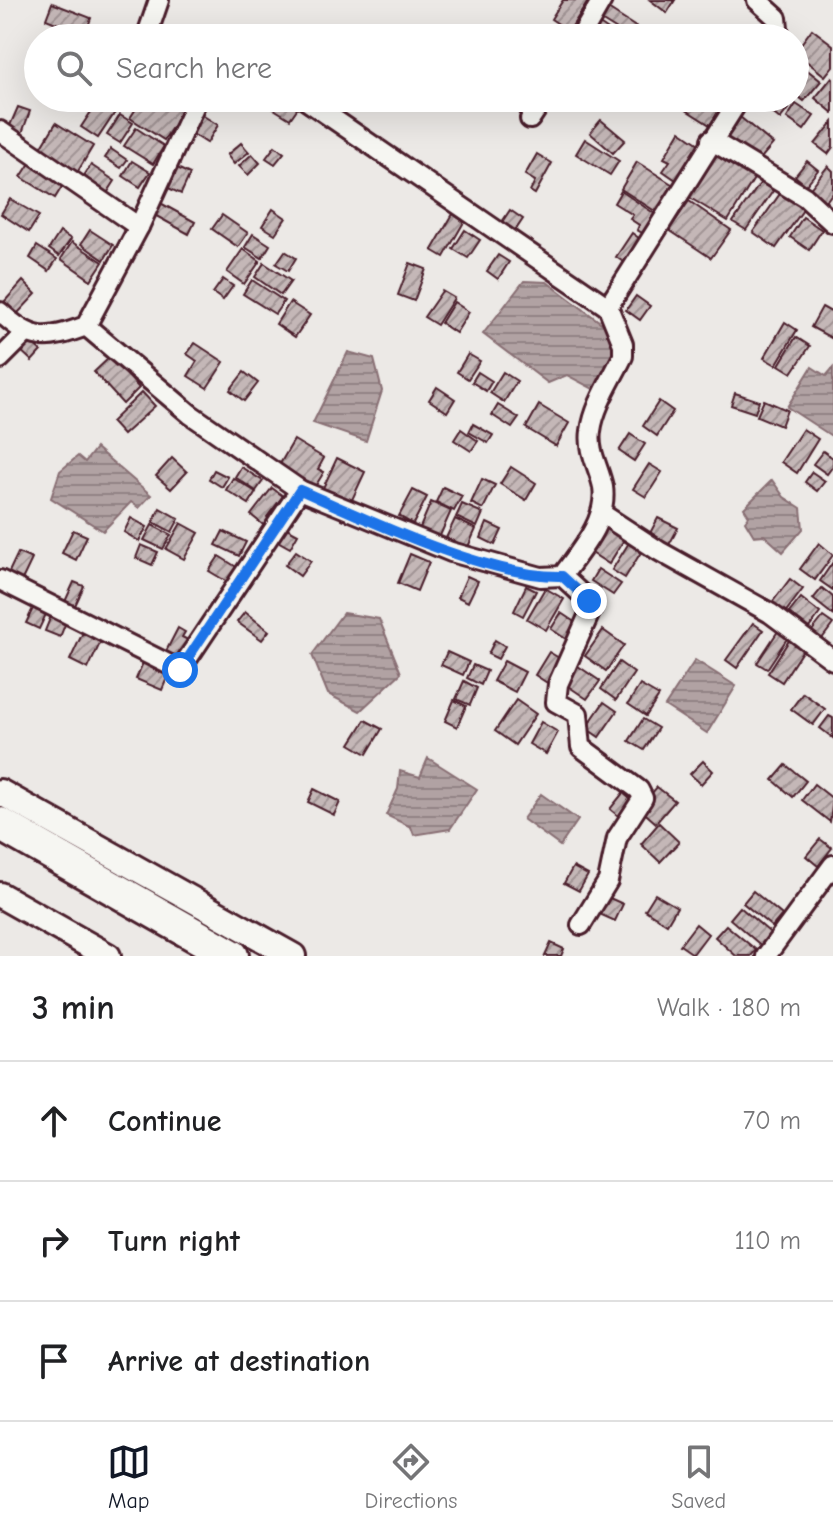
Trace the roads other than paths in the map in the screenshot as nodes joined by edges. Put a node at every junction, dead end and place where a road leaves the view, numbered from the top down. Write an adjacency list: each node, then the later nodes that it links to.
1 (159, 0): 4 (street)
2 (602, 0): 5 (street)
3 (757, 0): 6 (street)
4 (151, 24)
5 (588, 24)
6 (778, 24)
7 (192, 112): 15 (street)
8 (323, 112): 16 (street)
9 (535, 112): 11 (street)
10 (730, 112): 13 (street)
11 (530, 119)
12 (0, 131): 15 (street)
13 (711, 140): 14 (street); 16 (street)
14 (833, 223)
15 (139, 227): 18 (street)
16 (608, 307): 22 (street)
17 (0, 312): 19 (street)
18 (86, 326): 19 (street); 21 (street)
19 (26, 333): 20 (street)
20 (0, 359)
21 (300, 490): 23 (street); 24 (street)
22 (601, 513): 23 (street); 25 (street)
23 (562, 576): 30 (street)
24 (0, 580)
25 (833, 660)
26 (0, 792): 33 (street)
27 (0, 824): 32 (highway)
28 (833, 865): 34 (street)
29 (0, 895): 31 (street)
30 (581, 925)
31 (108, 956)
32 (232, 956)
33 (293, 956)
34 (766, 956)

